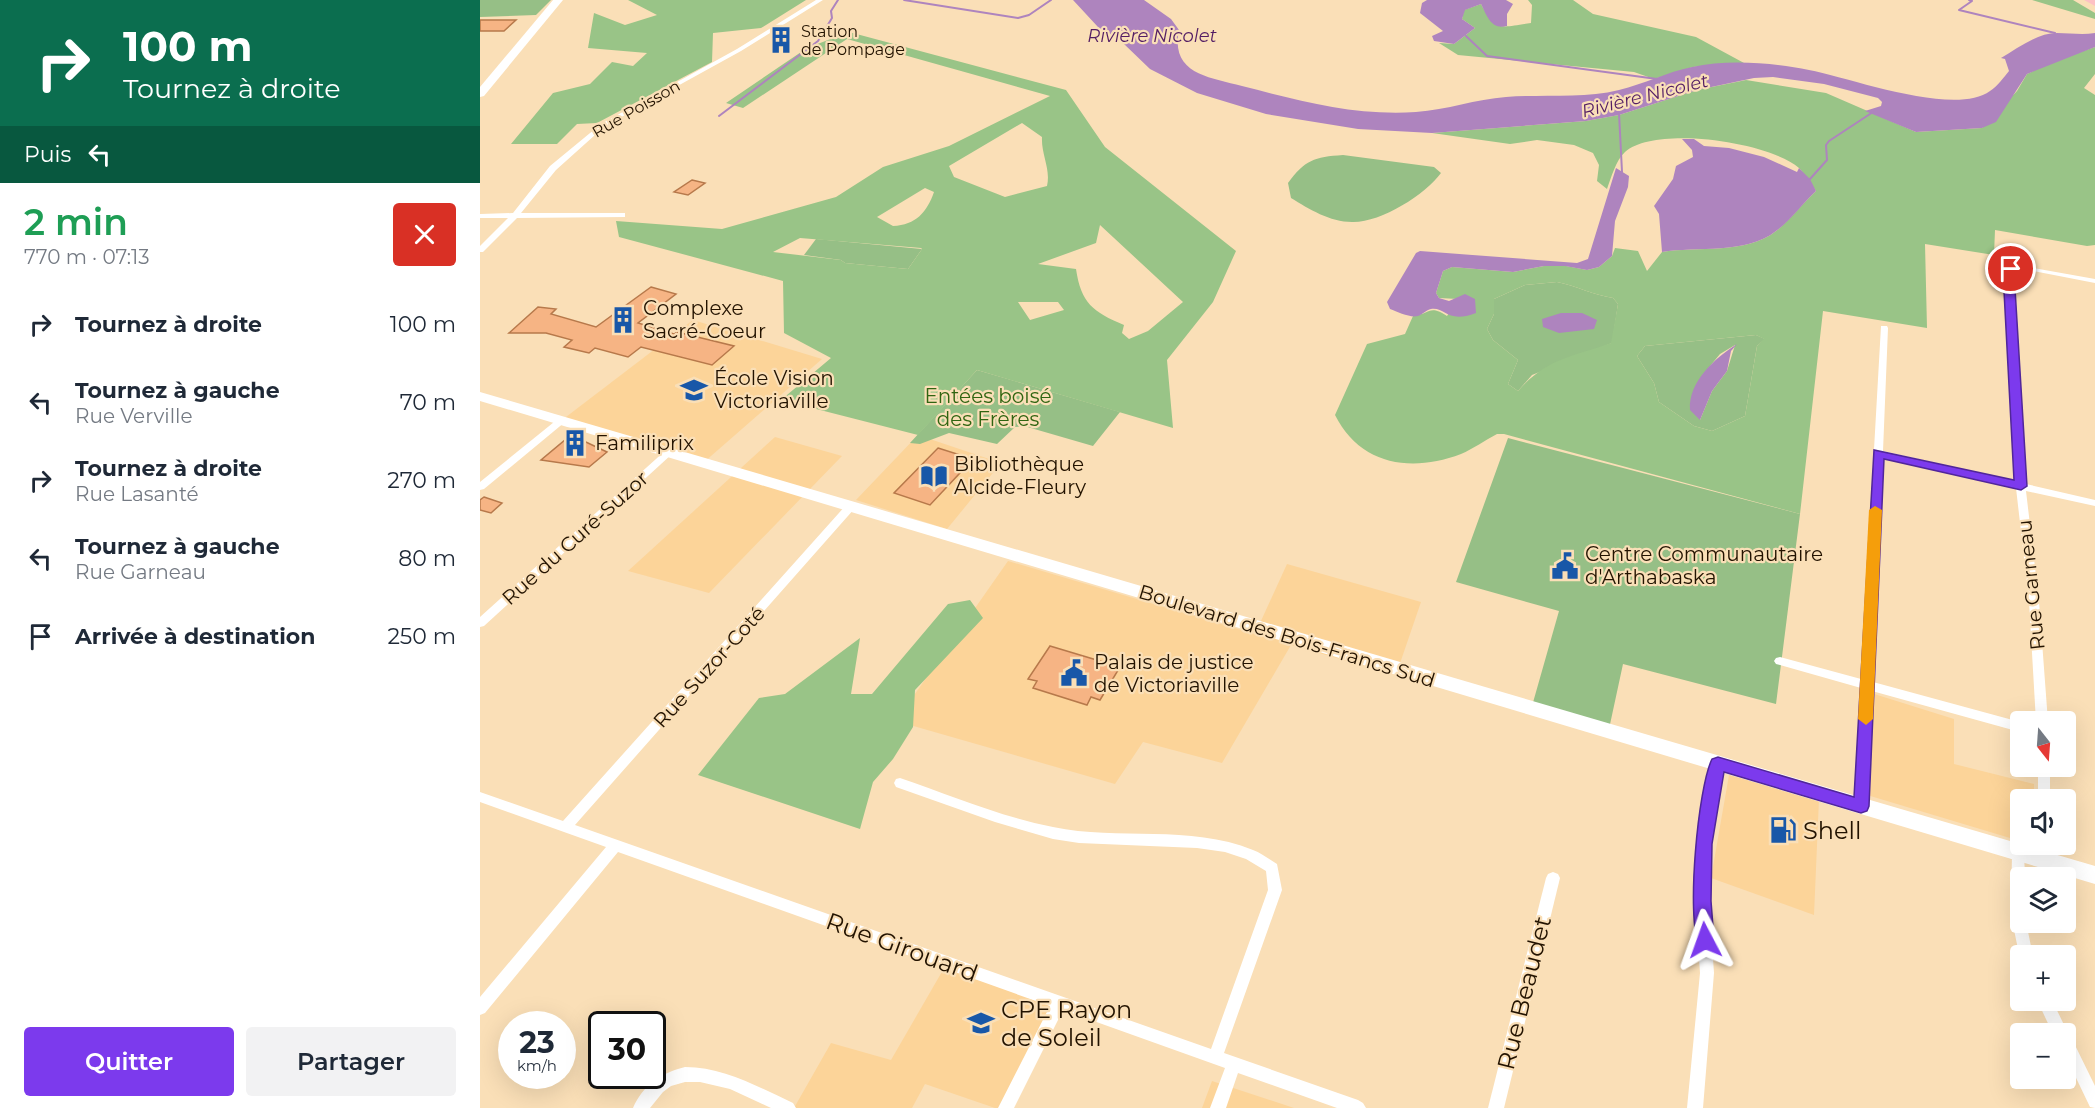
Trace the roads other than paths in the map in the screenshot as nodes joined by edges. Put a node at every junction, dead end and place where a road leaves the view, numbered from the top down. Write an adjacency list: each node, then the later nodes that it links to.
1 (558, 0): 5 (street)
2 (819, 0): 8 (street, Rue Poisson)
3 (2089, 0): 4 (main road)
4 (2095, 3)
5 (480, 94)
6 (622, 215): 8 (street)
7 (480, 216): 8 (street)
8 (515, 216): 9 (street, Rue Poisson)
9 (480, 250)
10 (2095, 281): 16 (street, Rue Garneau)
11 (1884, 328): 15 (street)
12 (480, 396): 13 (street, Boulevard des Bois-Francs Sud)
13 (562, 420): 14 (street, Boulevard des Bois-Francs Sud); 17 (street)
14 (669, 452): 19 (street, Boulevard des Bois-Francs Sud); 20 (street, Rue du Curé-Suzor)
15 (1878, 453): 16 (street); 22 (street)
16 (2021, 486): 18 (street); 23 (street, Rue Garneau)
17 (480, 488)
18 (2095, 503)
19 (851, 506): 25 (street, Boulevard des Bois-Francs Sud); 29 (street, Rue Suzor-Coté)
20 (480, 623)
21 (1780, 661): 22 (street)
22 (1867, 685): 24 (street); 28 (street)
23 (2041, 711)
24 (2010, 724)
25 (1718, 764): 28 (street, Boulevard des Bois-Francs Sud); 49 (street)
26 (900, 783): 39 (street)
27 (480, 797): 29 (street, Rue Girouard)
28 (1861, 806): 31 (street, Boulevard des Bois-Francs Sud)
29 (566, 827): 30 (street, Rue Girouard)
30 (616, 845): 37 (street, Rue Girouard); 38 (street)
31 (2010, 850)
32 (2018, 855): 36 (street)
33 (2052, 855): 34 (street, Boulevard des Bois-Francs Sud)
34 (2095, 875)
35 (1553, 878): 48 (street, Rue Beaudet)
36 (2024, 945)
37 (1059, 1003): 39 (street, Rue Girouard); 45 (street)
38 (480, 1008)
39 (1215, 1058): 41 (street, Rue Girouard)
40 (2076, 1063): 42 (street)
41 (1234, 1064): 46 (street); 47 (street, Rue Girouard)
42 (2095, 1102)
43 (641, 1108): 44 (street)
44 (788, 1108)
45 (1006, 1108)
46 (1218, 1108)
47 (1358, 1108)
48 (1496, 1108)
49 (1695, 1108)

